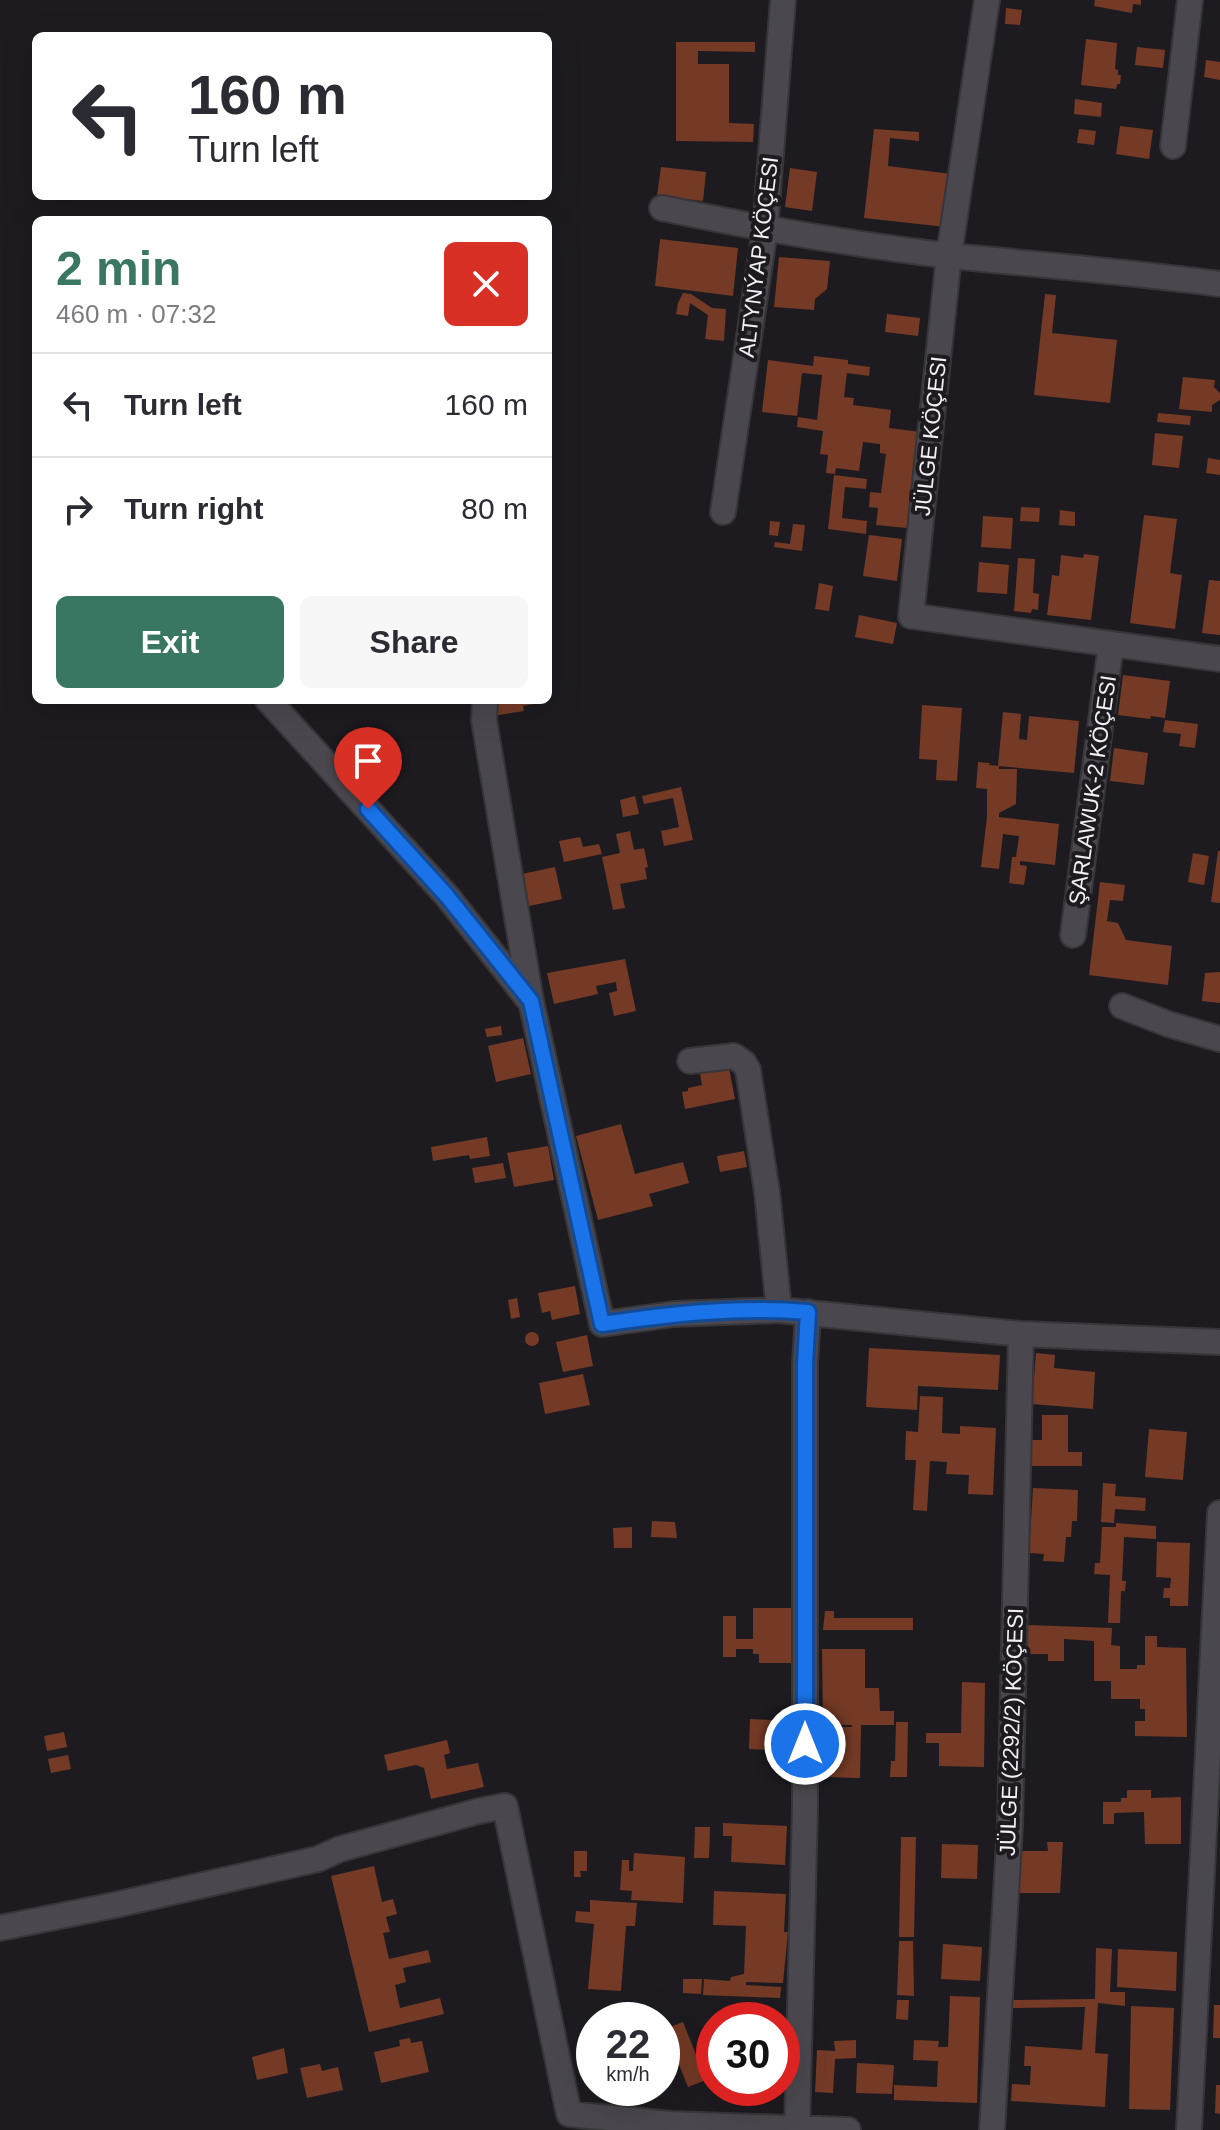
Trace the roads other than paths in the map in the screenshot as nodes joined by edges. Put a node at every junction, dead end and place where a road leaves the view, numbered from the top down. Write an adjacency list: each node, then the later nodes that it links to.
1 (783, 0): 6 (street, ALTYNÝAP KÖÇESI)
2 (987, 0): 7 (street, JÜLGE KÖÇESI)
3 (1190, 0): 4 (street)
4 (1173, 146)
5 (662, 208): 6 (street)
6 (765, 229): 7 (street); 9 (street, ALTYNÝAP KÖÇESI)
7 (949, 255): 8 (street); 10 (street, JÜLGE KÖÇESI)
8 (1220, 284)
9 (723, 512)
10 (1111, 644): 11 (street); 14 (street, ŞARLAWUK-2 KÖÇESI)
11 (1220, 659)
12 (272, 704): 15 (street)
13 (485, 704): 15 (street)
14 (1073, 935)
15 (531, 1001): 19 (street)
16 (1122, 1006): 17 (street)
17 (1220, 1039)
18 (690, 1061): 19 (street)
19 (779, 1310): 20 (street)
20 (808, 1312): 21 (street); 25 (street)
21 (1021, 1334): 22 (street); 27 (street, JÜLGE (2292/2) KÖÇESI)
22 (1220, 1342)
23 (1220, 1513): 28 (street)
24 (0, 1928): 25 (street)
25 (797, 2129): 26 (street)
26 (848, 2130)
27 (992, 2130)
28 (1189, 2130)

